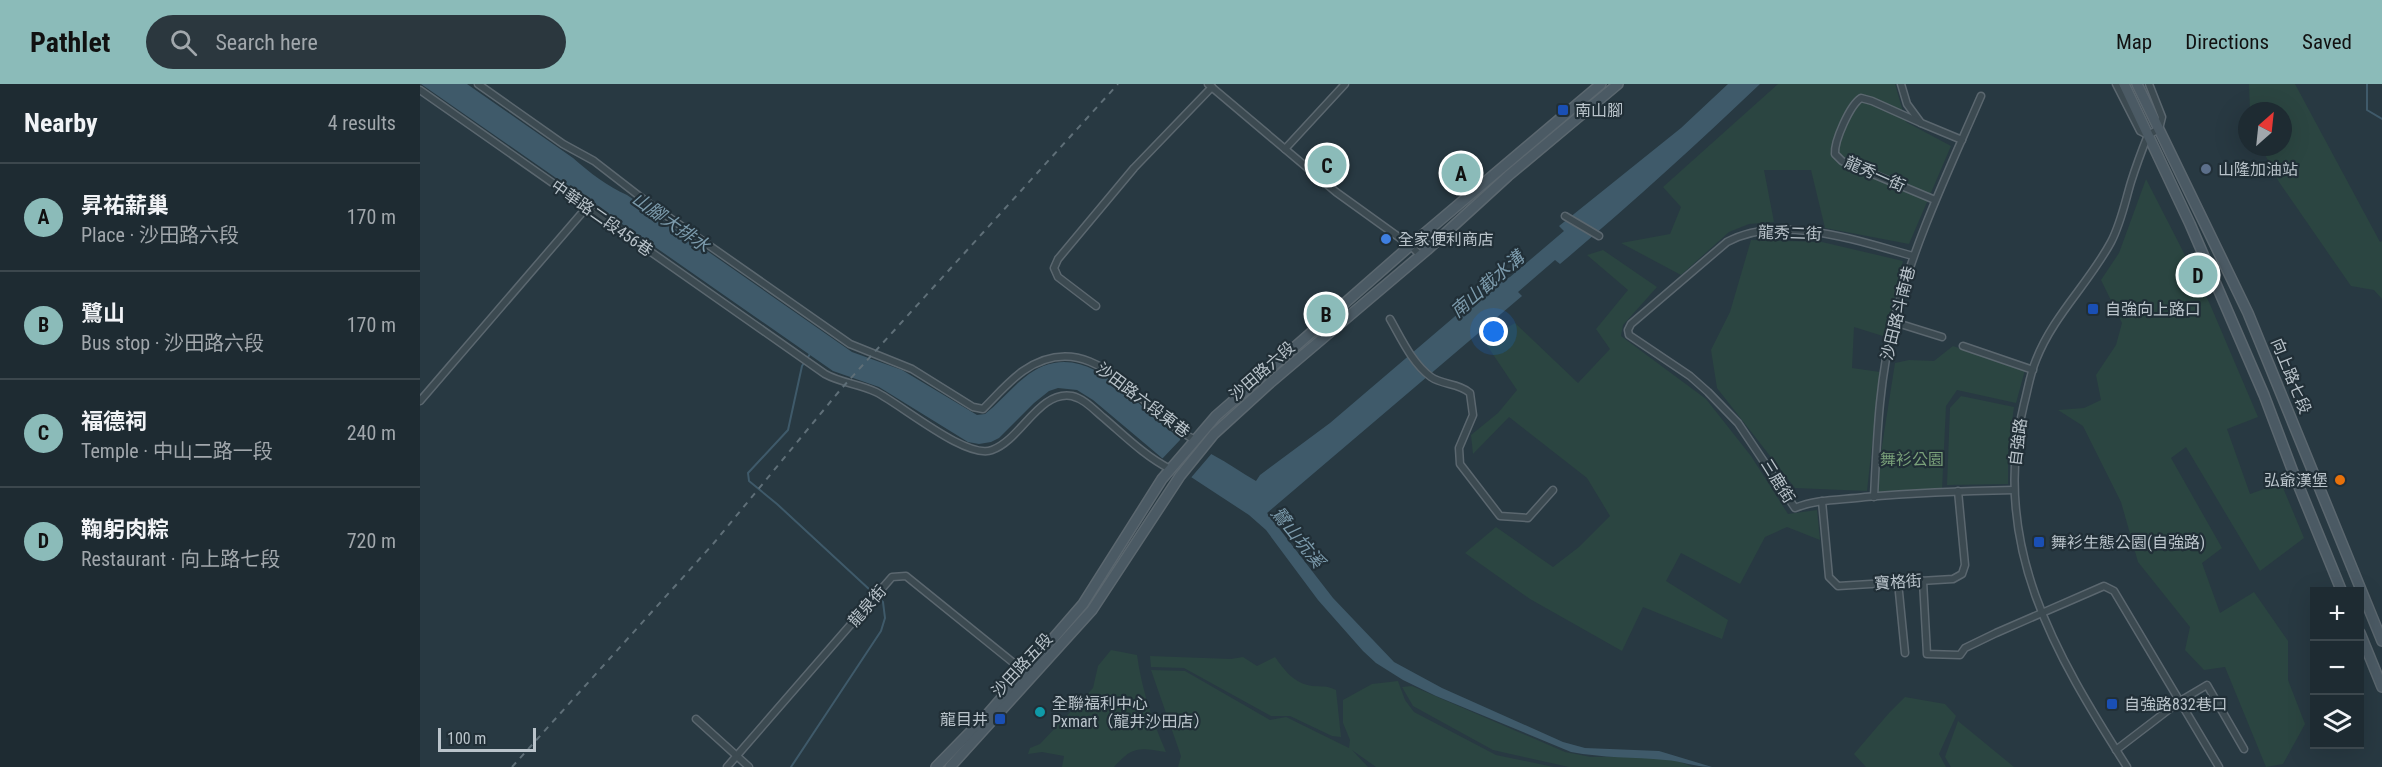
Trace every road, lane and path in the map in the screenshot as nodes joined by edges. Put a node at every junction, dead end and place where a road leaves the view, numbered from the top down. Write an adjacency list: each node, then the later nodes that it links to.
1 (478, 84): 33 (street, 沙田路六段東巷)
2 (1345, 84): 17 (street)
3 (1601, 84): 22 (street, 沙田路六段)
4 (1616, 84): 23 (street, 沙田路六段)
5 (1901, 84): 13 (street)
6 (2116, 84): 15 (street)
7 (2124, 84): 15 (street, 向上路七段)
8 (2137, 84): 14 (street, 向上路七段)
9 (2149, 84): 14 (street)
10 (1210, 86): 17 (street); 25 (street)
11 (420, 90): 19 (street, 中華路二段456巷)
12 (1981, 96): 16 (street, 沙田路斗南巷)
13 (1921, 123): 16 (street); 18 (street, 龍秀一街)
14 (2159, 129): 15 (street); 46 (street, 向上路七段)
15 (2148, 135): 31 (street, 自強路); 42 (street, 向上路七段)
16 (1962, 140): 18 (street, 沙田路斗南巷)
17 (1285, 149): 22 (street)
18 (1935, 200): 24 (street, 沙田路斗南巷)
19 (587, 207): 32 (street); 34 (street, 中華路二段456巷)
20 (1565, 216): 21 (street)
21 (1599, 236)
22 (1411, 246): 23 (street); 33 (street, 沙田路六段)
23 (1420, 255): 43 (street, 沙田路六段)
24 (1913, 256): 27 (street, 沙田路斗南巷); 28 (street, 龍秀二街)
25 (1096, 306)
26 (1390, 319): 35 (street)
27 (1894, 322): 29 (street); 38 (street, 沙田路斗南巷)
28 (1628, 330): 39 (street, 三鹿街)
29 (1942, 337)
30 (1963, 346): 31 (street)
31 (2033, 370): 36 (street, 自強路)
32 (420, 401)
33 (1194, 440): 34 (street, 沙田路六段)
34 (1170, 469): 48 (street, 沙田路五段)
35 (1553, 490)
36 (2014, 490): 37 (street, 三鹿街); 44 (street, 自強路)
37 (1959, 491): 38 (street, 三鹿街); 40 (street, 寶格街)
38 (1874, 497): 39 (street, 三鹿街)
39 (1822, 501): 41 (street, 寶格街)
40 (1923, 581): 41 (street, 寶格街); 44 (street)
41 (1898, 582): 47 (street)
42 (2340, 587)
43 (1092, 610): 48 (street, 沙田路五段)
44 (2042, 613): 50 (street); 54 (street, 自強路)
45 (2363, 641): 49 (street)
46 (2382, 641)
47 (1905, 653)
48 (1028, 674): 51 (street, 沙田路五段); 55 (street, 龍泉街); 56 (street, 沙田路五段)
49 (2382, 687)
50 (2180, 701): 53 (street); 54 (street); 63 (street)
51 (986, 716): 56 (street); 57 (street, 沙田路五段)
52 (696, 719): 55 (street)
53 (2244, 748)
54 (2116, 750): 62 (street, 自強路)
55 (736, 756): 58 (street, 龍泉街); 59 (street)
56 (965, 756): 61 (street, 沙田路五段)
57 (945, 763): 60 (street, 沙田路五段)
58 (727, 767)
59 (749, 767)
60 (936, 767)
61 (950, 767)
62 (2127, 767)
63 (2219, 767)

